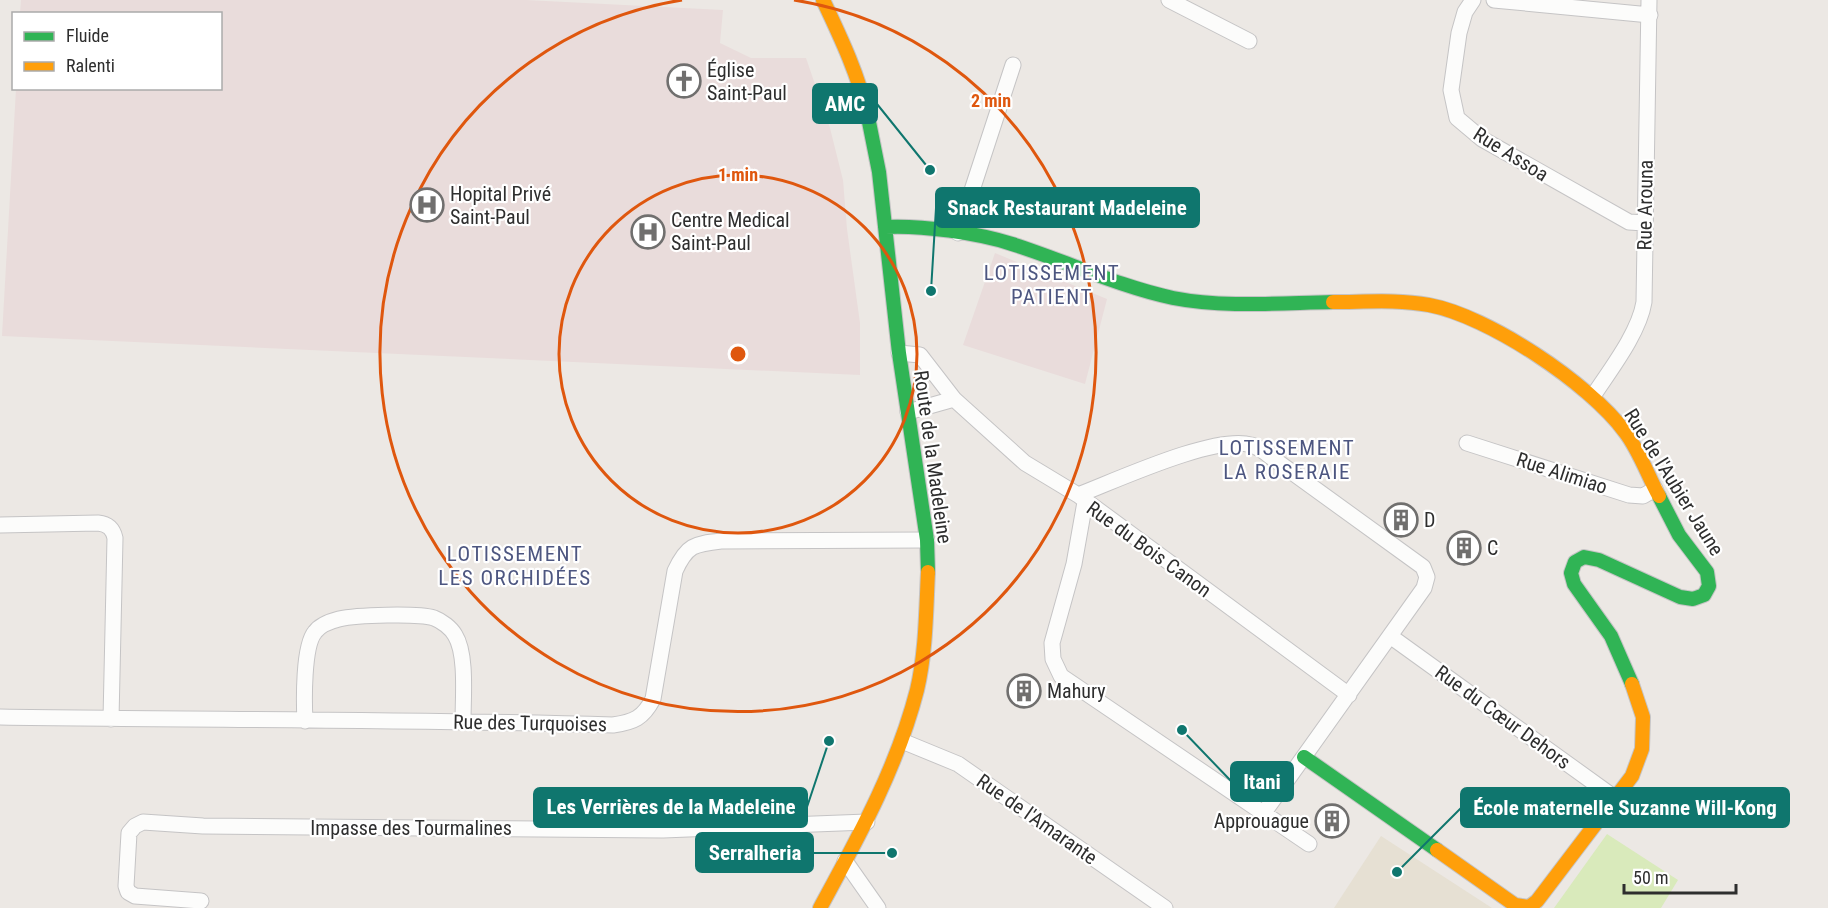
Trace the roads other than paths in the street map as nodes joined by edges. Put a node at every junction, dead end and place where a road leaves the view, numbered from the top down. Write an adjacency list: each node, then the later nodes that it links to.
1 (823, 0): 9 (street, Route de la Madeleine)
2 (1169, 0): 6 (street)
3 (1473, 0): 8 (street, Rue Assoa)
4 (1494, 0): 5 (street)
5 (1649, 7): 8 (street, Rue Arouna)
6 (1249, 41)
7 (1013, 65): 10 (street)
8 (1644, 223): 12 (street, Rue Arouna)
9 (885, 227): 10 (street, Rue de l'Aubier Jaune); 11 (street, Route de la Madeleine)
10 (958, 233): 12 (street, Rue de l'Aubier Jaune)
11 (899, 353): 13 (street, Rue du Bois Canon); 14 (street, Route de la Madeleine)
12 (1593, 396): 16 (street, Rue de l'Aubier Jaune)
13 (954, 399): 14 (street); 17 (street, Rue du Bois Canon)
14 (908, 412): 19 (street, Route de la Madeleine)
15 (1467, 443): 16 (street, Rue Alimiao)
16 (1655, 489): 28 (street, Rue de l'Aubier Jaune)
17 (1081, 499): 20 (street); 21 (street, Rue du Bois Canon); 29 (street)
18 (0, 525): 23 (street)
19 (927, 540): 25 (street, Rue des Turquoises); 26 (street, Route de la Madeleine)
20 (1390, 636): 21 (street); 28 (street, Rue du Cœur Dehors)
21 (1349, 695): 27 (street)
22 (0, 717): 23 (street, Rue des Turquoises)
23 (111, 718): 24 (street, Rue des Turquoises)
24 (304, 721): 25 (street, Rue des Turquoises); 25 (street)
25 (463, 721)
26 (902, 741): 30 (street, Route de la Madeleine); 36 (street, Rue de l'Amarante)
27 (1304, 757): 28 (street, Rue de l'Aubier Jaune); 29 (street)
28 (1616, 798)
29 (1263, 814): 31 (street)
30 (867, 822): 32 (street, Route de la Madeleine); 33 (street, Impasse des Tourmalines)
31 (1309, 844)
32 (845, 861): 34 (street, Route de la Madeleine); 35 (street)
33 (201, 901)
34 (820, 908)
35 (878, 908)
36 (1166, 908)

